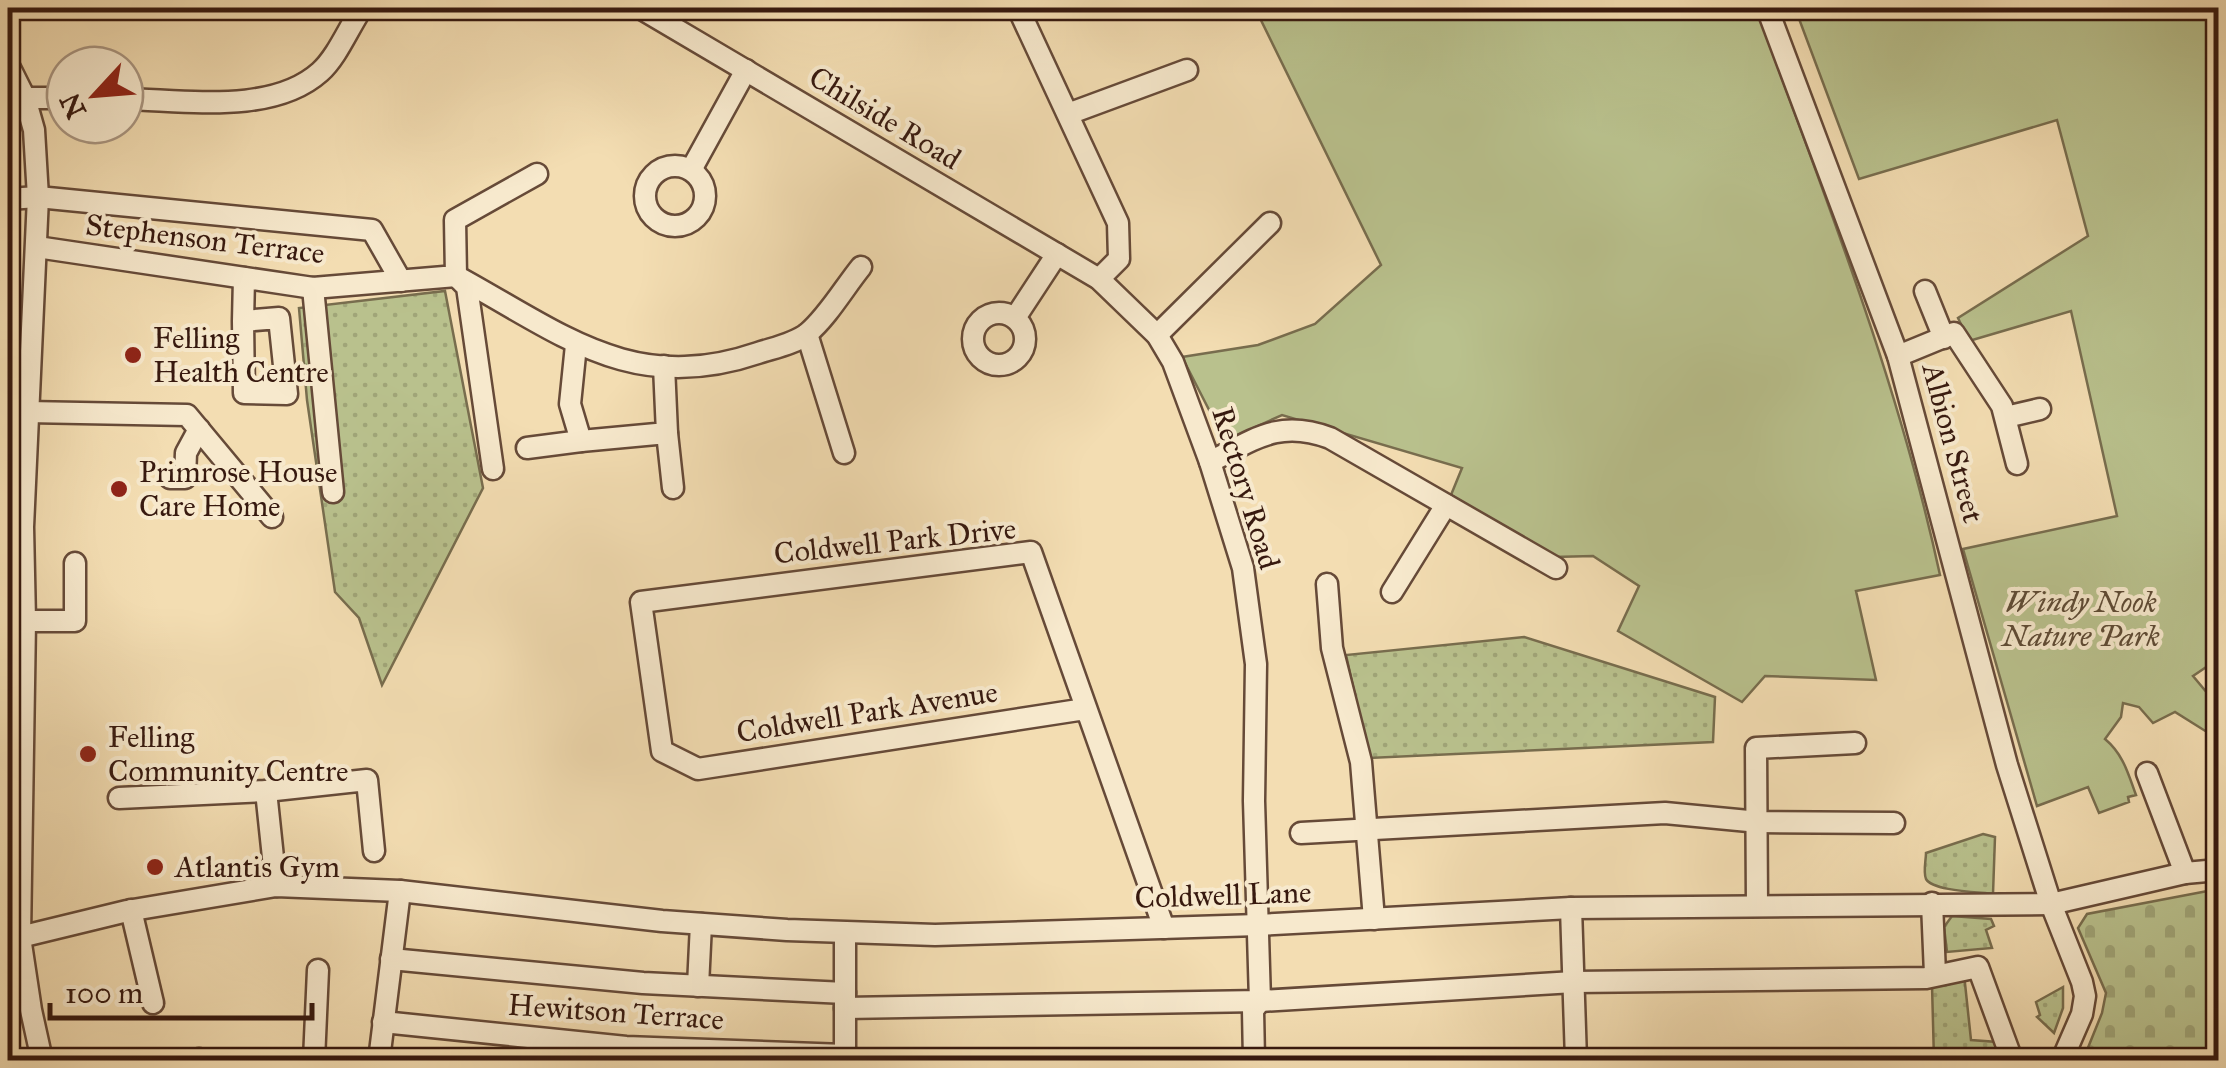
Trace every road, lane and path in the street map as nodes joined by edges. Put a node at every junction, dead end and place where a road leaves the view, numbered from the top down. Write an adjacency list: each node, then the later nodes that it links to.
1 (362, 8): 10 (street)
2 (640, 8): 6 (street, Chilside Road)
3 (1018, 8): 11 (street)
4 (1767, 8): 32 (street, Albion Street)
5 (8, 64): 8 (street)
6 (746, 70): 12 (street); 18 (street, Chilside Road)
7 (1187, 70): 11 (street)
8 (25, 98): 9 (street); 14 (street)
9 (45, 98)
10 (145, 100)
11 (1068, 114): 23 (street)
12 (692, 170)
13 (536, 174): 20 (street)
14 (38, 197): 15 (street); 17 (street); 22 (street)
15 (8, 199)
16 (1270, 223): 29 (street)
17 (36, 247): 21 (street, Stephenson Terrace); 35 (street)
18 (1057, 254): 23 (street, Chilside Road); 26 (street)
19 (861, 267): 28 (street)
20 (456, 276): 22 (street, Stephenson Terrace); 31 (street); 44 (street)
21 (244, 278): 24 (street, Stephenson Terrace); 27 (street)
22 (401, 280): 24 (street, Stephenson Terrace)
23 (1099, 280): 29 (street, Rectory Road)
24 (313, 288): 47 (street)
25 (1925, 291): 30 (street)
26 (1015, 318)
27 (243, 321)
28 (807, 334): 33 (street); 41 (street)
29 (1157, 335): 42 (street, Rectory Road)
30 (1949, 335): 32 (street); 36 (street)
31 (576, 345): 33 (street); 39 (street)
32 (1898, 356): 73 (street, Albion Street)
33 (664, 366): 38 (street)
34 (2040, 409): 36 (street)
35 (28, 412): 37 (street); 50 (street)
36 (2006, 417): 43 (street)
37 (199, 428): 45 (street); 49 (street)
38 (667, 433): 39 (street); 46 (street)
39 (581, 441): 40 (street)
40 (526, 448)
41 (844, 453)
42 (1210, 462): 48 (street); 78 (street, Rectory Road)
43 (2018, 464)
44 (493, 468)
45 (170, 478)
46 (673, 488)
47 (333, 492)
48 (1446, 505): 52 (street); 54 (street)
49 (272, 517)
50 (15, 528): 55 (street)
51 (75, 563): 55 (street)
52 (1556, 568)
53 (1327, 584): 64 (street)
54 (1392, 592)
55 (25, 621): 81 (street)
56 (1085, 709): 58 (street, Coldwell Park Avenue); 58 (street, Coldwell Park Drive); 79 (street, Coldwell Park Drive)
57 (1855, 743): 62 (street)
58 (662, 751)
59 (2147, 773): 68 (street)
60 (266, 791): 61 (street); 66 (street); 69 (street)
61 (119, 798)
62 (1758, 822): 63 (street); 64 (street); 72 (street)
63 (1894, 823)
64 (1366, 828): 65 (street); 76 (street)
65 (1300, 833)
66 (374, 851)
67 (2218, 870): 68 (street, Coldwell Lane)
68 (2185, 873): 73 (street, Coldwell Lane)
69 (276, 886): 70 (street, Coldwell Lane); 75 (street, Coldwell Lane)
70 (400, 891): 77 (street, Coldwell Lane); 82 (street)
71 (1932, 902): 72 (street, Coldwell Lane); 73 (street, Coldwell Lane); 84 (street)
72 (1757, 904): 74 (street, Coldwell Lane)
73 (2051, 904): 98 (street, Albion Street)
74 (1571, 908): 76 (street, Coldwell Lane); 85 (street)
75 (131, 910): 81 (street, Coldwell Lane); 89 (street)
76 (1374, 919): 78 (street, Coldwell Lane)
77 (701, 924): 80 (street, Coldwell Lane); 86 (street)
78 (1258, 925): 79 (street, Coldwell Lane); 88 (street, Rectory Road)
79 (1164, 928): 80 (street, Coldwell Lane)
80 (845, 933): 87 (street)
81 (20, 937): 92 (street)
82 (391, 959): 86 (street); 90 (street)
83 (318, 970): 93 (street)
84 (1935, 974): 85 (street); 97 (street)
85 (1574, 982): 88 (street); 96 (street)
86 (698, 986): 87 (street)
87 (845, 1000): 88 (street); 91 (street)
88 (1260, 1001): 95 (street, Rectory Road)
89 (154, 1003)
90 (383, 1022): 91 (street, Hewitson Terrace); 94 (street)
91 (845, 1058)
92 (42, 1060)
93 (314, 1060)
94 (379, 1060)
95 (1254, 1060)
96 (1576, 1060)
97 (2012, 1060)
98 (2062, 1060)

